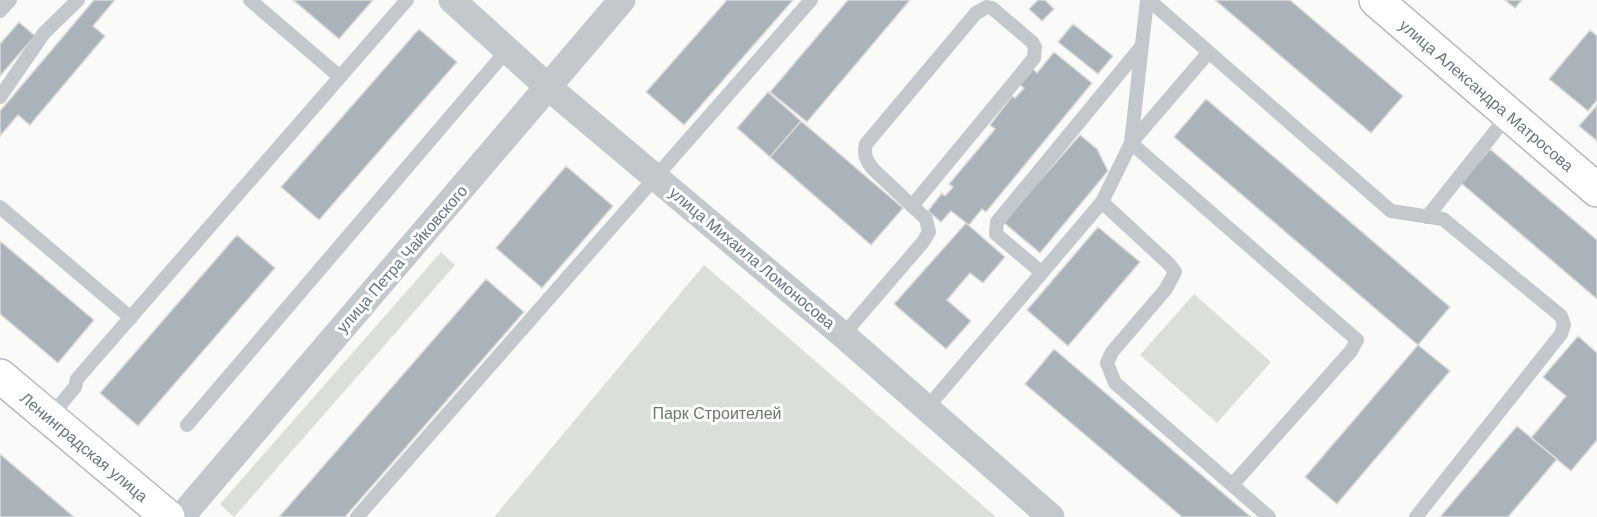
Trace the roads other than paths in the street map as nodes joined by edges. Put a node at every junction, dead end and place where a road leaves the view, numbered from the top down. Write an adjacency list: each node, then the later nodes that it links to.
1 (10, 0): 10 (lane)
2 (78, 0): 16 (lane)
3 (250, 0): 14 (lane)
4 (407, 0): 14 (lane)
5 (452, 0): 12 (street, улица Михаила Ломоносова)
6 (622, 0): 15 (street, улица Петра Чайковского)
7 (811, 0): 19 (lane)
8 (1148, 0): 11 (lane); 13 (lane)
9 (1376, 0): 17 (street, улица Александра Матросова)
10 (0, 11)
11 (1142, 46): 18 (lane); 25 (lane)
12 (508, 49): 15 (street, улица Михаила Ломоносова); 31 (lane)
13 (1209, 52): 18 (lane); 24 (lane)
14 (339, 77): 26 (lane)
15 (548, 87): 19 (street, улица Михаила Ломоносова); 34 (street, улица Петра Чайковского)
16 (0, 97)
17 (1509, 114): 20 (street, улица Александра Матросова); 24 (lane)
18 (1131, 143): 21 (lane); 32 (lane)
19 (657, 177): 27 (street, улица Михаила Ломоносова); 35 (lane)
20 (1597, 190)
21 (1102, 202): 25 (lane); 32 (lane)
22 (912, 206): 22 (lane); 27 (lane)
23 (0, 207): 26 (lane)
24 (1427, 217): 38 (lane)
25 (1041, 272): 29 (lane)
26 (131, 318): 30 (lane)
27 (843, 335): 29 (street, улица Михаила Ломоносова)
28 (0, 376): 30 (street, Ленинградская улица)
29 (926, 409): 36 (street, улица Михаила Ломоносова)
30 (49, 418): 33 (street, Ленинградская улица)
31 (187, 425)
32 (1233, 484): 37 (lane)
33 (168, 517)
34 (181, 517)
35 (357, 517)
36 (1051, 517)
37 (1269, 517)
38 (1416, 517)

